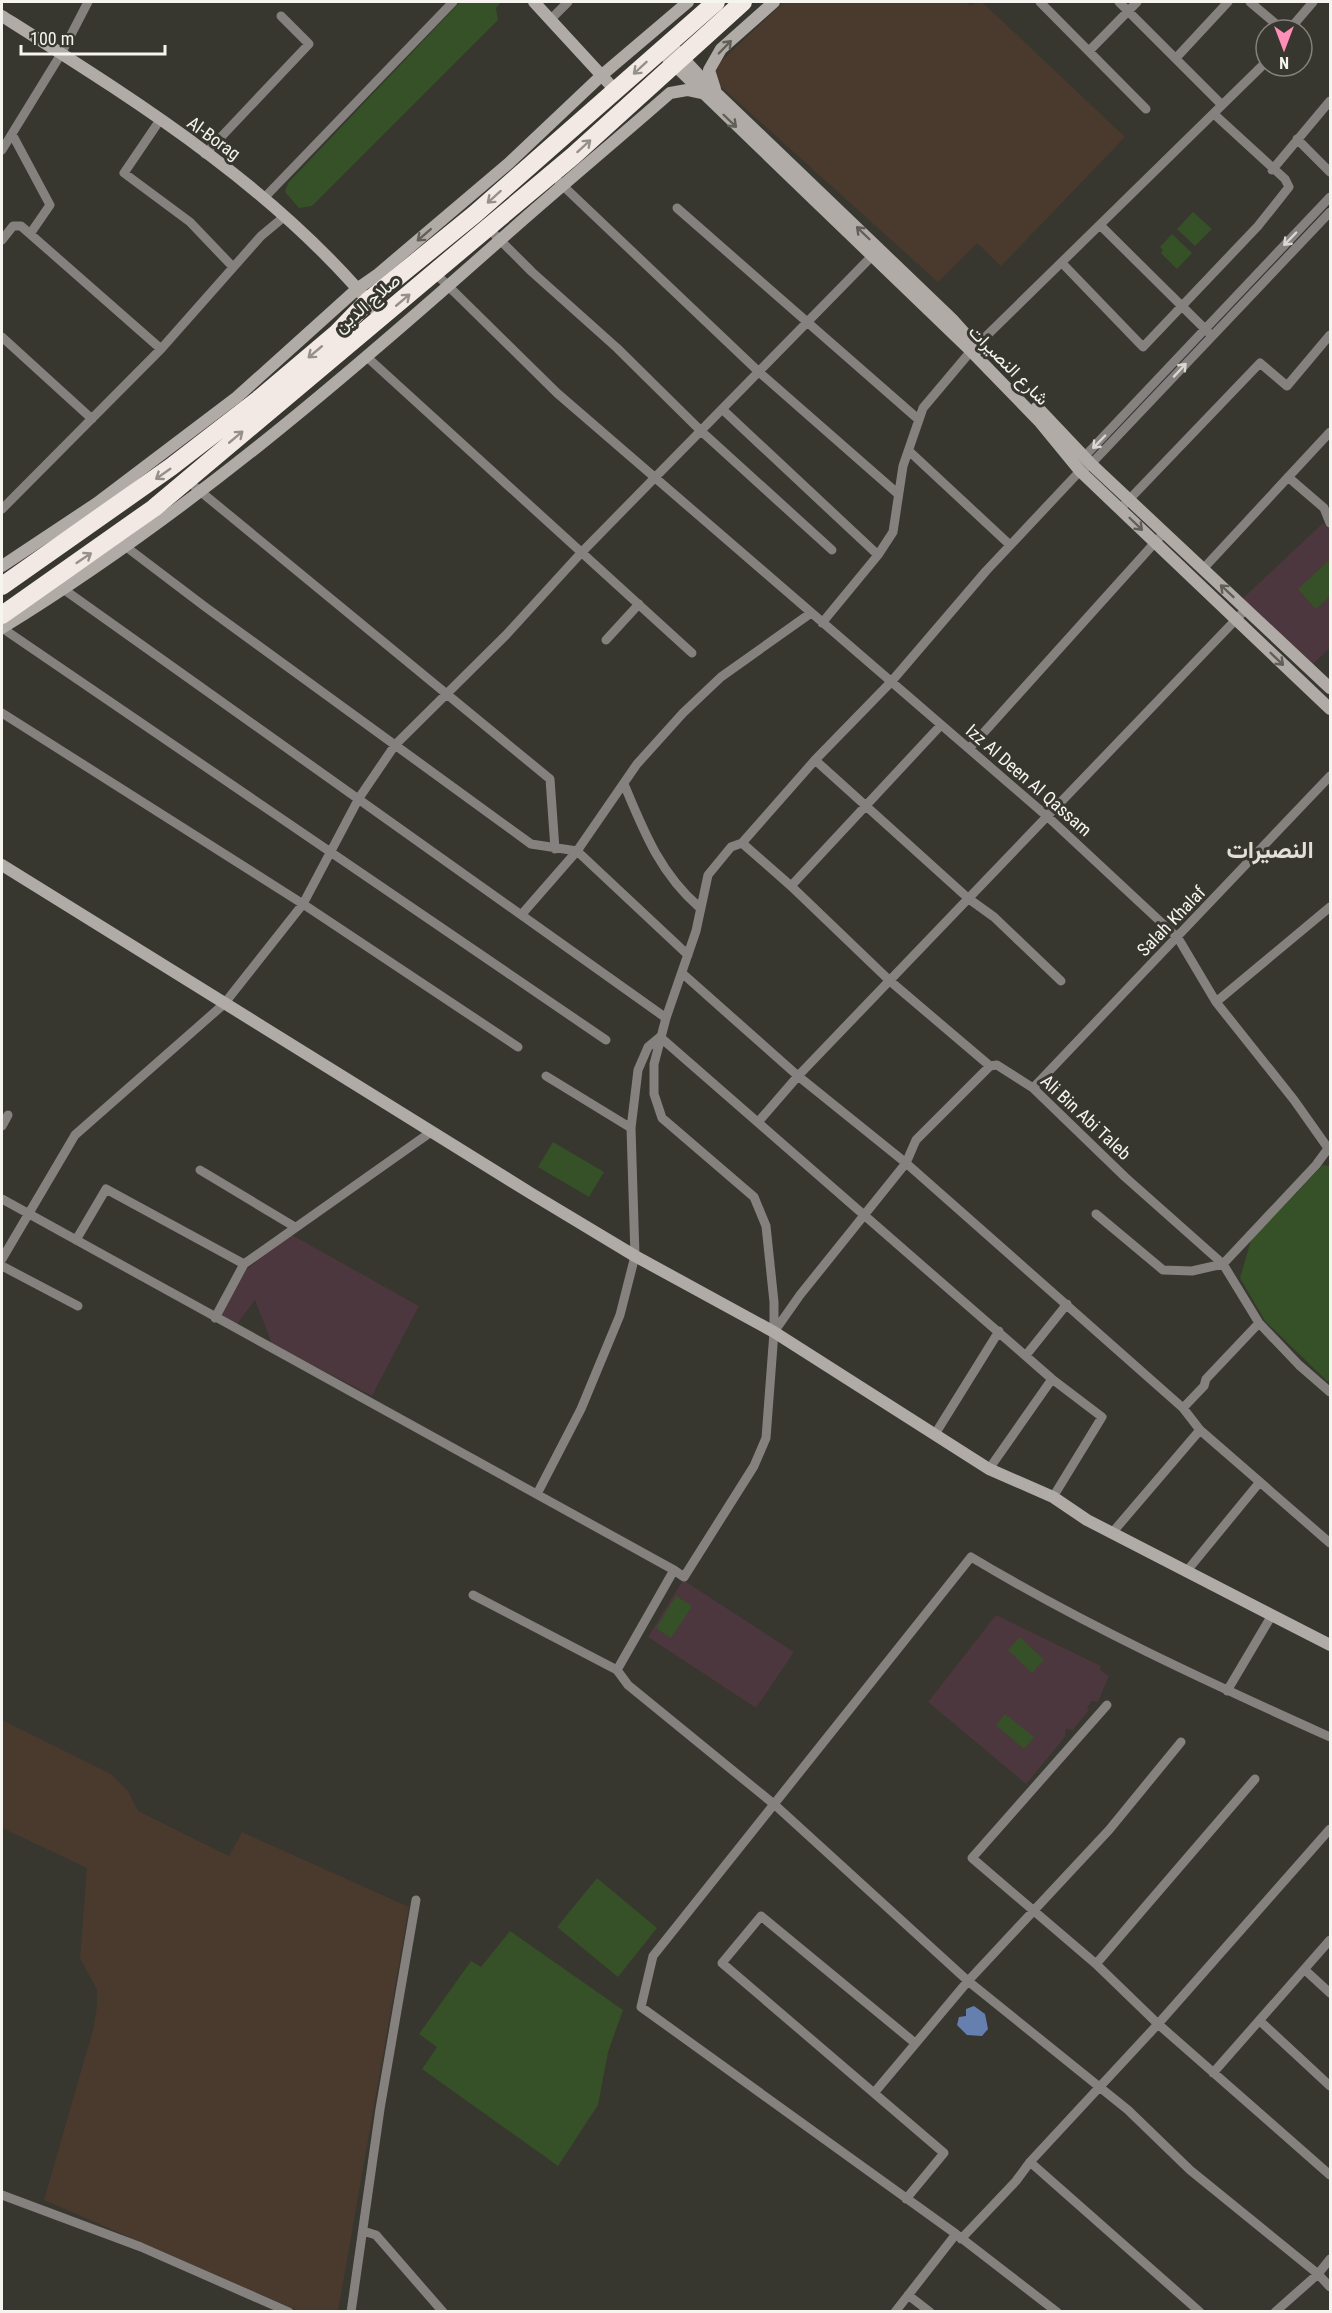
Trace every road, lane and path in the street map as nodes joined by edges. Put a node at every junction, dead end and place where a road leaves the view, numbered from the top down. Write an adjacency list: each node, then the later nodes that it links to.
1 (88, 2): 23 (street)
2 (453, 2): 43 (street)
3 (534, 2): 20 (main road)
4 (568, 2): 20 (street)
5 (688, 2): 27 (main road)
6 (716, 2): 21 (highway, صلاح الدين)
7 (743, 2): 25 (highway, صلاح الدين)
8 (774, 2): 30 (main road, one-way to 8)
9 (1040, 2): 22 (street)
10 (1119, 2): 15 (street)
11 (1137, 2): 15 (street)
12 (1228, 2): 24 (street)
13 (1250, 2): 18 (street)
14 (1313, 2): 19 (street)
15 (1129, 11): 22 (street); 24 (street)
16 (2, 16): 23 (main road, Al-Borag)
17 (281, 16): 39 (street)
18 (1269, 18)
19 (1299, 18)
20 (551, 19): 27 (main road)
21 (663, 46): 25 (main road, شارع النصيرات); 28 (highway, صلاح الدين, one-way to 28)
22 (1089, 51): 33 (street)
23 (61, 54): 35 (main road, Al-Borag); 36 (street)
24 (1176, 58): 32 (street)
25 (678, 61): 29 (main road, شارع النصيرات); 30 (main road, شارع النصيرات); 42 (highway, صلاح الدين, one-way to 25)
26 (1254, 74): 32 (street)
27 (602, 75): 28 (main road); 57 (main road, one-way to 57)
28 (615, 90): 57 (highway, صلاح الدين, one-way to 57)
29 (701, 93): 42 (main road); 52 (main road, شارع النصيرات, one-way to 52)
30 (720, 97): 65 (main road, شارع النصيرات, one-way to 30)
31 (1330, 101): 37 (street)
32 (1222, 105): 34 (street)
33 (1146, 109)
34 (1214, 114): 40 (street); 48 (street)
35 (160, 120): 39 (main road, Al-Borag); 54 (street)
36 (12, 134): 38 (street); 49 (street)
37 (1297, 139): 40 (street); 41 (street)
38 (2, 150)
39 (205, 154): 43 (main road, Al-Borag)
40 (1272, 170): 58 (street)
41 (1330, 172)
42 (557, 180): 50 (highway, صلاح الدين); 68 (street)
43 (265, 197): 47 (main road, Al-Borag)
44 (1330, 197): 61 (street, one-way to 61)
45 (677, 208): 60 (street)
46 (1330, 212): 63 (street)
47 (285, 216): 54 (street); 57 (main road, Al-Borag)
48 (1100, 225): 53 (street); 58 (street)
49 (30, 234): 51 (street); 66 (street)
50 (494, 234): 55 (highway, صلاح الدين); 56 (main road); 72 (street)
51 (2, 240)
52 (872, 256): 60 (street); 65 (main road, شارع النصيرات)
53 (1062, 263): 58 (street); 65 (street)
54 (233, 267): 66 (street)
55 (435, 273): 56 (street, Izz Al Deen Al Qassam); 59 (highway, صلاح الدين, one-way to 55)
56 (449, 287): 67 (main road); 78 (street, Izz Al Deen Al Qassam)
57 (363, 295): 59 (main road, Al-Borag); 93 (main road); 96 (highway, صلاح الدين, one-way to 96)
58 (1181, 306): 61 (street)
59 (382, 318): 79 (highway, صلاح الدين, one-way to 59)
60 (806, 321): 68 (street); 71 (street)
61 (1204, 329): 63 (street); 75 (street, one-way to 75)
62 (1330, 335): 82 (street)
63 (1212, 336): 75 (street, one-way to 63)
64 (2, 337): 70 (street)
65 (974, 348): 71 (street); 75 (main road, شارع النصيرات); 76 (main road, شارع النصيرات)
66 (160, 349): 70 (street)
67 (368, 358): 80 (main road); 91 (street)
68 (759, 372): 69 (street); 81 (street)
69 (722, 409): 72 (street); 92 (street)
70 (92, 418): 84 (street)
71 (918, 419): 74 (street)
72 (701, 430): 78 (street); 90 (street)
73 (1330, 434): 77 (street)
74 (909, 451): 81 (street); 89 (street)
75 (1088, 460): 76 (street); 82 (main road, شارع النصيرات)
76 (1080, 471): 83 (main road, شارع النصيرات); 89 (street)
77 (1288, 477): 85 (street); 94 (street)
78 (656, 478): 91 (street); 99 (street, Izz Al Deen Al Qassam)
79 (186, 480): 80 (street); 87 (highway, صلاح الدين)
80 (201, 492): 87 (main road); 108 (street)
81 (897, 493): 92 (street)
82 (1130, 500): 83 (street); 86 (main road, شارع النصيرات)
83 (1120, 508): 88 (main road, شارع النصيرات, one-way to 88)
84 (2, 509)
85 (1330, 523)
86 (1165, 533): 88 (street); 94 (main road, شارع النصيرات)
87 (120, 542): 95 (highway, صلاح الدين, one-way to 87); 112 (street)
88 (1155, 542): 101 (main road, شارع النصيرات); 113 (street)
89 (1010, 545): 106 (street)
90 (832, 550)
91 (581, 553): 97 (street); 108 (street)
92 (878, 555): 102 (street)
93 (2, 566)
94 (1203, 569): 98 (main road, شارع النصيرات, one-way to 94)
95 (58, 585): 100 (highway, صلاح الدين); 103 (main road); 117 (street)
96 (2, 586)
97 (639, 604): 104 (street); 105 (street)
98 (1246, 609): 101 (street); 107 (main road, شارع النصيرات)
99 (811, 612): 102 (street, Izz Al Deen Al Qassam); 116 (street)
100 (2, 615)
101 (1235, 619): 109 (main road, شارع النصيرات, one-way to 109); 119 (street)
102 (822, 623): 106 (street, Izz Al Deen Al Qassam)
103 (2, 628): 122 (street)
104 (606, 640)
105 (692, 653)
106 (891, 682): 111 (street, Izz Al Deen Al Qassam); 114 (street)
107 (1330, 688)
108 (446, 694): 112 (street); 121 (street)
109 (1330, 709)
110 (2, 713): 127 (street)
111 (941, 725): 113 (street, Izz Al Deen Al Qassam); 118 (street)
112 (395, 745): 117 (street); 121 (street)
113 (969, 749): 119 (street, Izz Al Deen Al Qassam)
114 (815, 760): 118 (street); 120 (street)
115 (1330, 776): 131 (street, Salah Khalaf)
116 (624, 784): 123 (street); 128 (street)
117 (359, 798): 122 (street); 130 (street)
118 (865, 804): 125 (street); 126 (street)
119 (1048, 817): 126 (street); 131 (street, Izz Al Deen Al Qassam)
120 (742, 843): 125 (street, Ali Bin Abi Taleb); 128 (street)
121 (555, 849): 123 (street)
122 (329, 850): 127 (street); 140 (street)
123 (577, 851): 130 (street); 132 (street)
124 (2, 865): 137 (main road)
125 (791, 886): 134 (street, Ali Bin Abi Taleb)
126 (969, 899): 134 (street); 135 (street)
127 (303, 904): 137 (street); 141 (street)
128 (699, 907): 132 (street)
129 (1330, 907): 136 (street)
130 (522, 914): 138 (street)
131 (1178, 938): 136 (street, Izz Al Deen Al Qassam); 145 (street, Salah Khalaf)
132 (688, 955): 133 (street)
133 (682, 973): 138 (street); 144 (street)
134 (890, 981): 142 (street, Ali Bin Abi Taleb); 144 (street)
135 (1061, 981)
136 (1216, 1002): 151 (street, Izz Al Deen Al Qassam)
137 (224, 1004): 150 (main road); 155 (street)
138 (666, 1018): 139 (street)
139 (660, 1037): 147 (street); 149 (street); 170 (street)
140 (606, 1040)
141 (518, 1047)
142 (990, 1066): 145 (street, Ali Bin Abi Taleb); 152 (street)
143 (546, 1076): 149 (street)
144 (798, 1076): 147 (street); 152 (street)
145 (1033, 1088): 163 (street, Ali Bin Abi Taleb)
146 (8, 1115): 148 (street)
147 (759, 1120): 157 (street)
148 (2, 1126)
149 (632, 1128): 160 (street)
150 (431, 1132): 158 (street); 160 (main road)
151 (1330, 1149): 163 (street)
152 (906, 1163): 157 (street); 165 (street)
153 (200, 1170): 158 (street)
154 (2, 1199): 155 (street)
155 (28, 1213): 159 (street); 161 (street)
156 (1096, 1214): 163 (street)
157 (866, 1215): 169 (street); 170 (street)
158 (295, 1227): 162 (street)
159 (76, 1240): 162 (street); 167 (street)
160 (635, 1256): 170 (main road); 179 (street)
161 (2, 1259)
162 (244, 1264): 167 (street)
163 (1223, 1264): 168 (street, Ali Bin Abi Taleb)
164 (2, 1266): 166 (street)
165 (1067, 1304): 171 (street); 174 (street)
166 (78, 1306)
167 (214, 1318): 179 (street)
168 (1259, 1323): 173 (street, Ali Bin Abi Taleb); 174 (street)
169 (999, 1330): 171 (street); 176 (street)
170 (774, 1332): 176 (main road); 183 (street)
171 (1027, 1354): 172 (street)
172 (1052, 1378): 177 (street); 180 (street)
173 (1330, 1392)
174 (1184, 1408): 175 (street)
175 (1200, 1430): 178 (street); 181 (street)
176 (934, 1434): 177 (main road)
177 (989, 1468): 180 (main road)
178 (1259, 1483): 182 (street); 184 (street)
179 (537, 1494): 183 (street)
180 (1053, 1497): 181 (main road)
181 (1112, 1533): 184 (main road)
182 (1330, 1543)
183 (674, 1570): 188 (street)
184 (1186, 1572): 186 (main road)
185 (473, 1595): 188 (street)
186 (1272, 1615): 187 (main road); 189 (street)
187 (1330, 1645)
188 (617, 1670): 194 (street)
189 (1227, 1691): 191 (street); 194 (street)
190 (1107, 1705): 197 (street)
191 (1330, 1737)
192 (1181, 1742): 197 (street)
193 (1255, 1779): 199 (street)
194 (776, 1804): 201 (street); 213 (street)
195 (1330, 1829): 204 (street)
196 (416, 1900): 214 (street)
197 (1035, 1911): 199 (street); 201 (street)
198 (1330, 1940): 200 (street)
199 (1096, 1964): 204 (street)
200 (1305, 1970): 202 (street); 203 (street)
201 (968, 1980): 205 (street); 208 (street)
202 (1330, 1993)
203 (1260, 2021): 206 (street); 207 (street)
204 (1158, 2024): 206 (street); 208 (street)
205 (915, 2043): 209 (street); 209 (street)
206 (1214, 2073): 211 (street)
207 (1330, 2086)
208 (1100, 2088): 210 (street); 217 (street)
209 (874, 2093): 213 (street)
210 (1030, 2162): 215 (street); 226 (street)
211 (1330, 2175)
212 (2, 2195): 220 (street)
213 (906, 2199): 215 (street)
214 (363, 2231): 221 (street); 222 (street)
215 (959, 2237): 219 (street); 225 (street)
216 (1330, 2259): 217 (street)
217 (1318, 2274): 218 (street); 227 (street)
218 (1330, 2287)
219 (908, 2295): 223 (street); 224 (street)
220 (289, 2312)
221 (351, 2312)
222 (442, 2312)
223 (895, 2312)
224 (930, 2312)
225 (1057, 2312)
226 (1200, 2312)
227 (1275, 2312)

